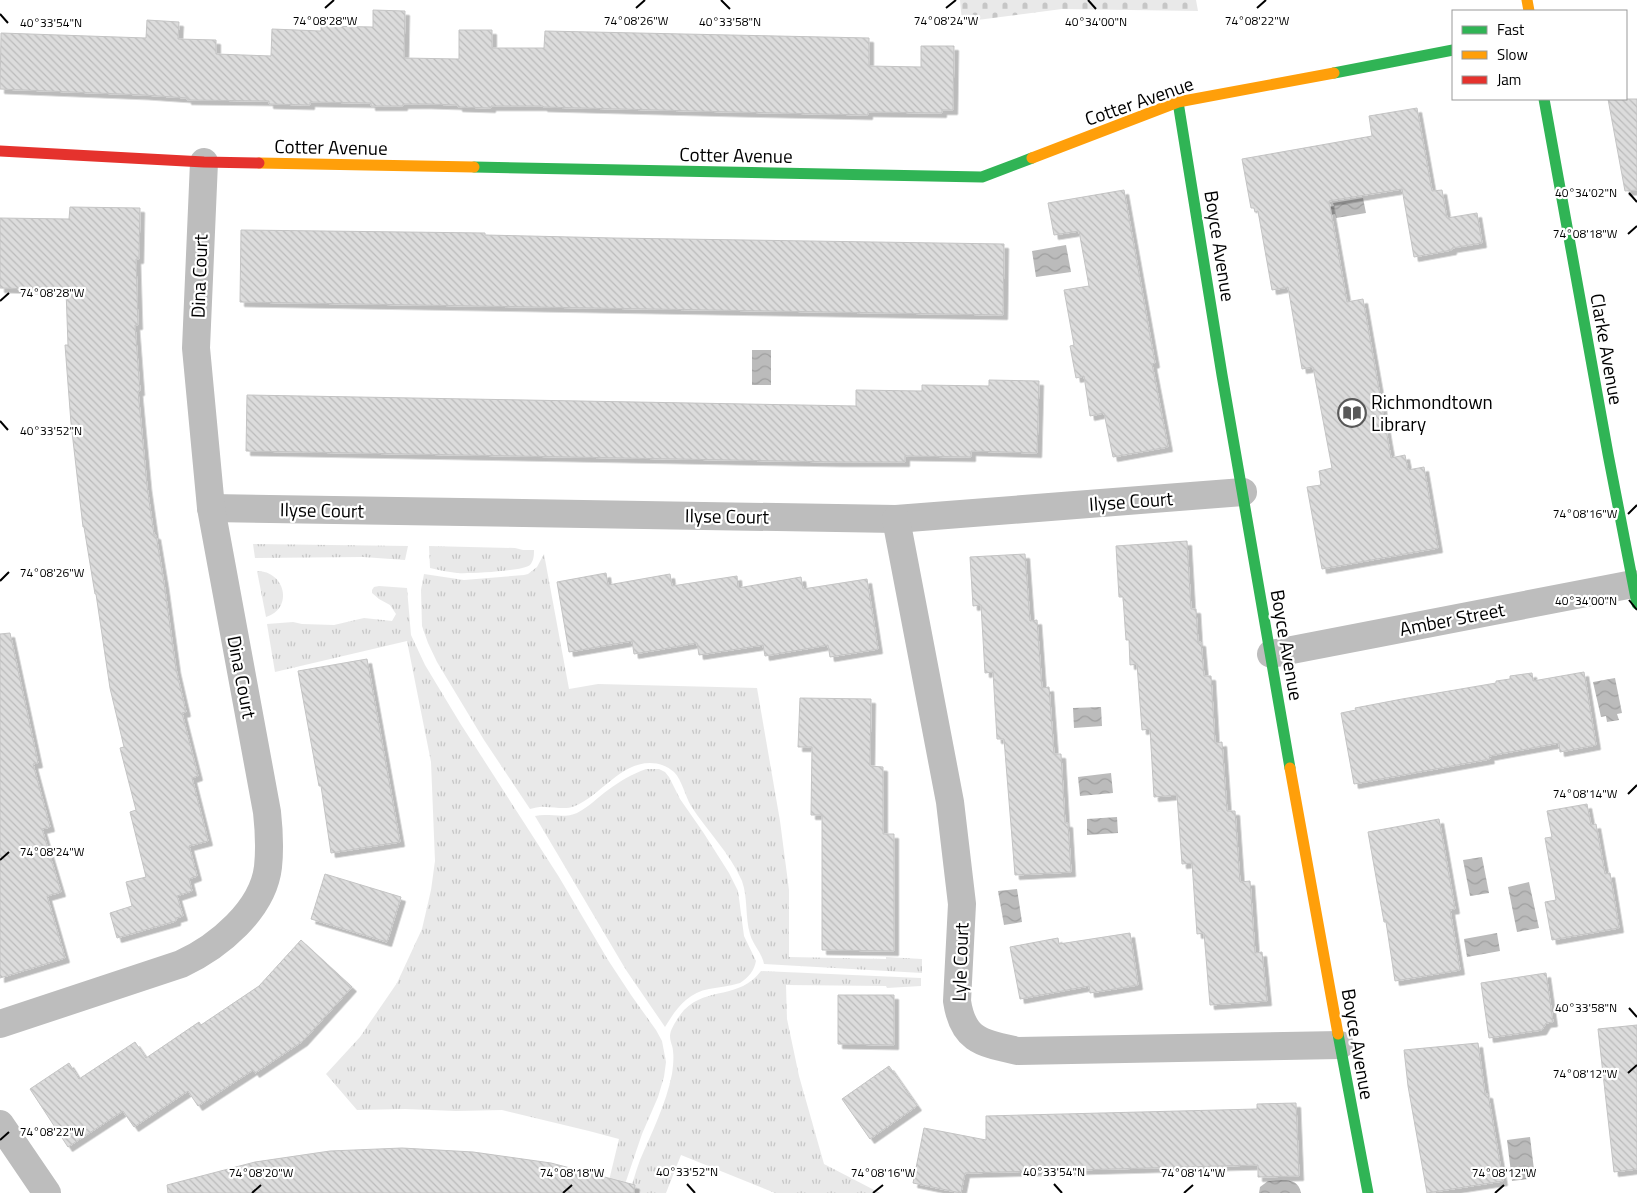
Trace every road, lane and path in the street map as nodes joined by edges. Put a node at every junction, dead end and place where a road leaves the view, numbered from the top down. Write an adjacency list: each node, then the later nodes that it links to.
1 (1452, 50): 3 (street, Cotter Avenue)
2 (1544, 100): 9 (street, Clarke Avenue)
3 (1178, 102): 5 (street, Cotter Avenue); 6 (street, Boyce Avenue)
4 (0, 151): 5 (street, Cotter Avenue)
5 (204, 162): 7 (street, Dina Court)
6 (1242, 492): 8 (street, Ilyse Court); 11 (street, Boyce Avenue)
7 (211, 508): 8 (street, Ilyse Court); 12 (street, Dina Court)
8 (896, 519): 13 (street, Lyle Court)
9 (1632, 547): 10 (street, Clarke Avenue)
10 (1635, 594): 11 (street, Amber Street)
11 (1271, 654): 13 (street, Boyce Avenue)
12 (0, 1024)
13 (1340, 1045): 16 (street, Boyce Avenue)
14 (0, 1124): 15 (street)
15 (47, 1193)
16 (1368, 1193)

